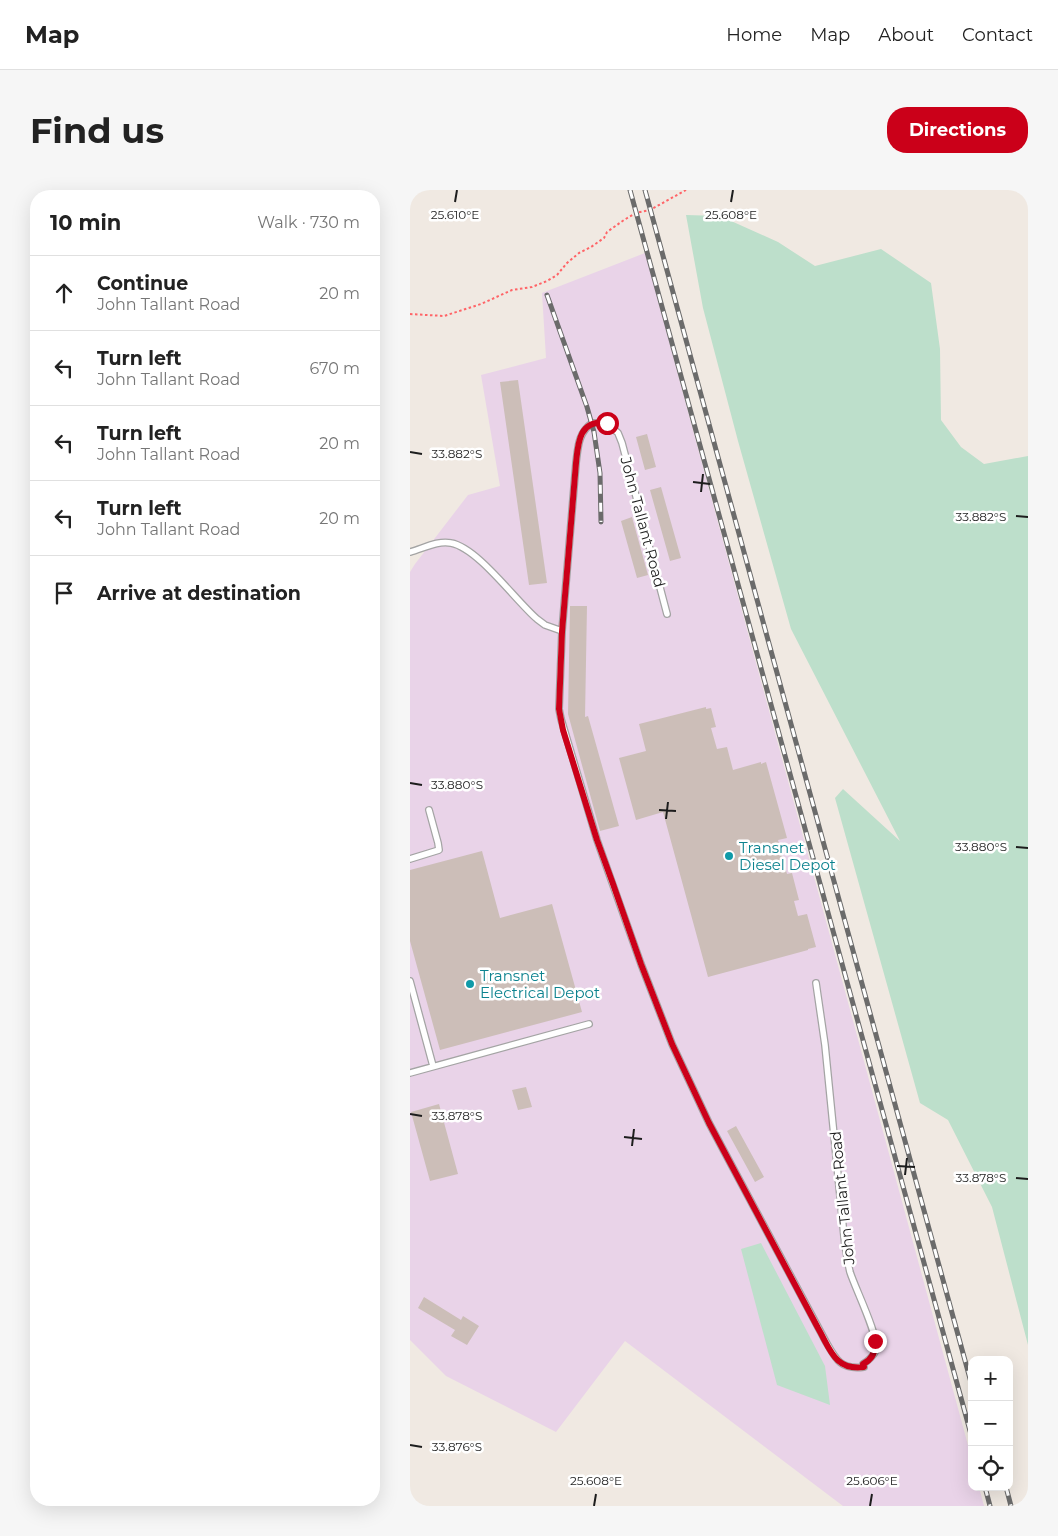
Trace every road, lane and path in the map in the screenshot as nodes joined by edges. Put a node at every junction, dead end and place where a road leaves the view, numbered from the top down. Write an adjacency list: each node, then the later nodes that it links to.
1 (686, 190): 2 (path)
2 (410, 314)
3 (410, 552): 5 (lane)
4 (667, 614): 5 (lane, John Tallant Road)
5 (562, 632): 9 (lane, John Tallant Road)
6 (429, 810): 7 (lane)
7 (410, 859)
8 (410, 981): 11 (lane)
9 (816, 983)
10 (589, 1024): 11 (lane)
11 (433, 1066): 12 (lane)
12 (410, 1072)

